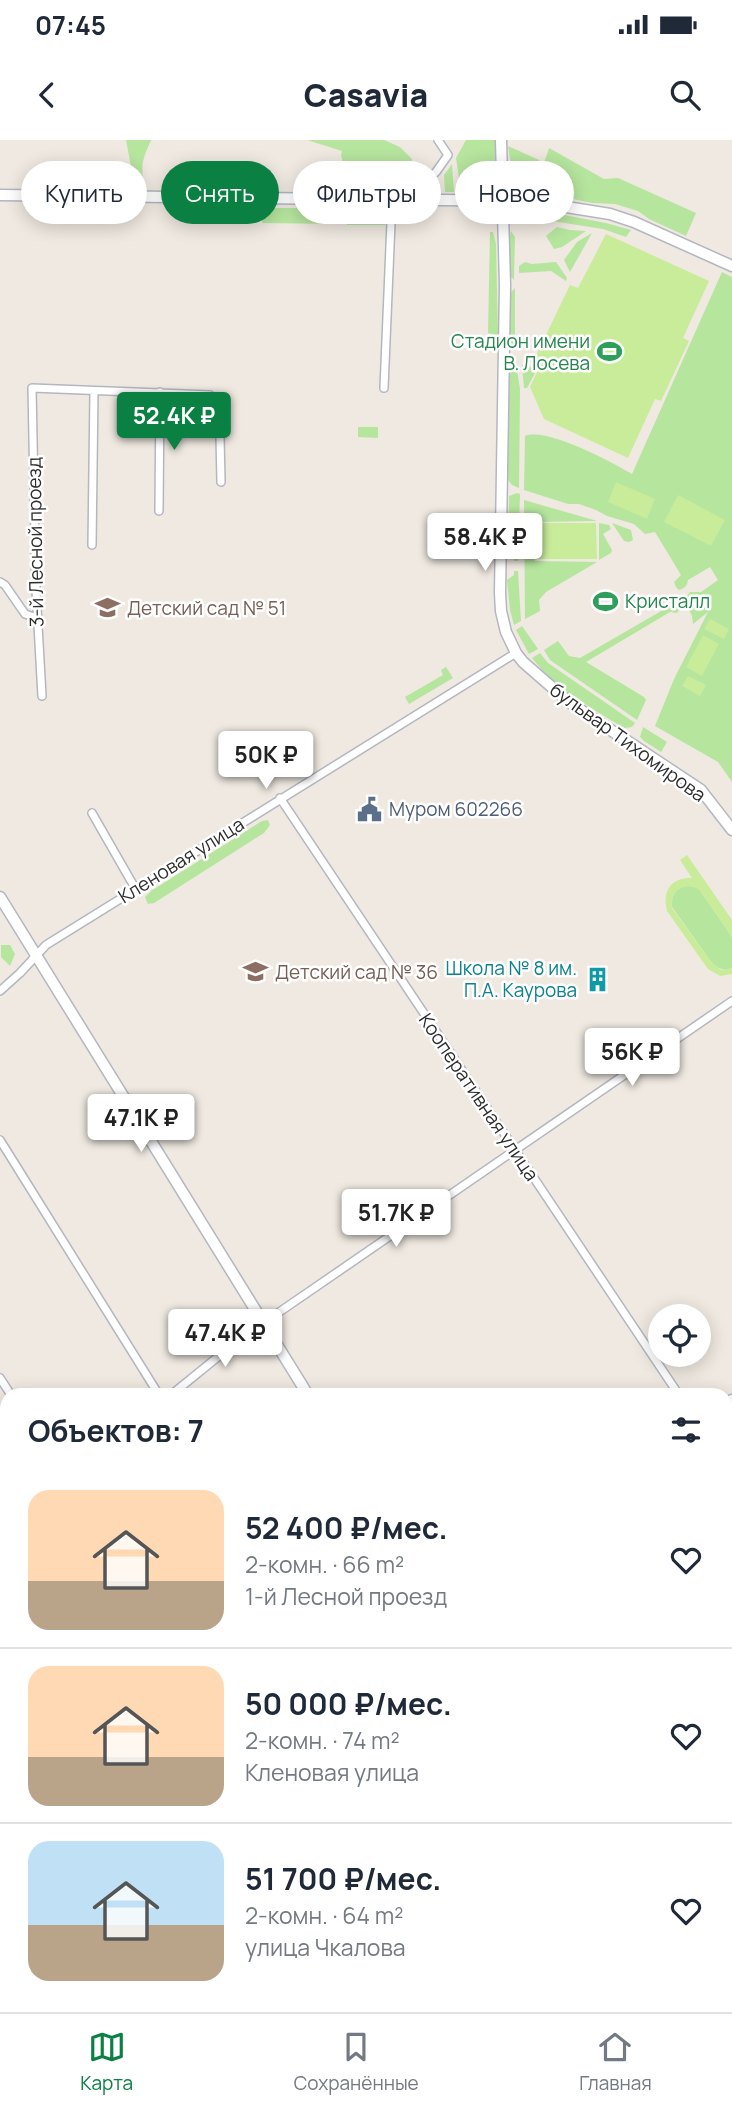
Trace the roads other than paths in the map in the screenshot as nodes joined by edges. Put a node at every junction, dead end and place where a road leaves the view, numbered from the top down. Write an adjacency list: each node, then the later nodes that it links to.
1 (438, 140): 4 (street)
2 (501, 140): 3 (street, бульвар Тихомирова)
3 (502, 161)
4 (441, 165)
5 (0, 195): 6 (street)
6 (293, 198)
7 (574, 208): 10 (street)
8 (391, 224): 11 (street)
9 (504, 224): 19 (street, бульвар Тихомирова)
10 (732, 266)
11 (384, 388)
12 (94, 391): 13 (street); 16 (street); 18 (street, 3-й Лесной проезд)
13 (160, 392): 14 (street); 15 (street)
14 (221, 482)
15 (159, 511)
16 (92, 545)
17 (0, 582): 18 (street)
18 (37, 618): 20 (street, 3-й Лесной проезд)
19 (516, 653): 21 (street, Кленовая улица); 23 (street, бульвар Тихомирова)
20 (42, 696)
21 (280, 798): 24 (street, Кленовая улица); 30 (street, Кооперативная улица)
22 (92, 813): 24 (street)
23 (732, 830)
24 (135, 888): 26 (street, Кленовая улица)
25 (0, 897): 26 (street)
26 (36, 955): 27 (street, Кленовая улица); 31 (street)
27 (0, 991)
28 (732, 1001): 30 (street)
29 (0, 1140): 32 (street)
30 (515, 1152): 31 (street); 35 (street, Кооперативная улица)
31 (262, 1321): 33 (street); 34 (street)
32 (155, 1388)
33 (180, 1388)
34 (304, 1388)
35 (673, 1388)

